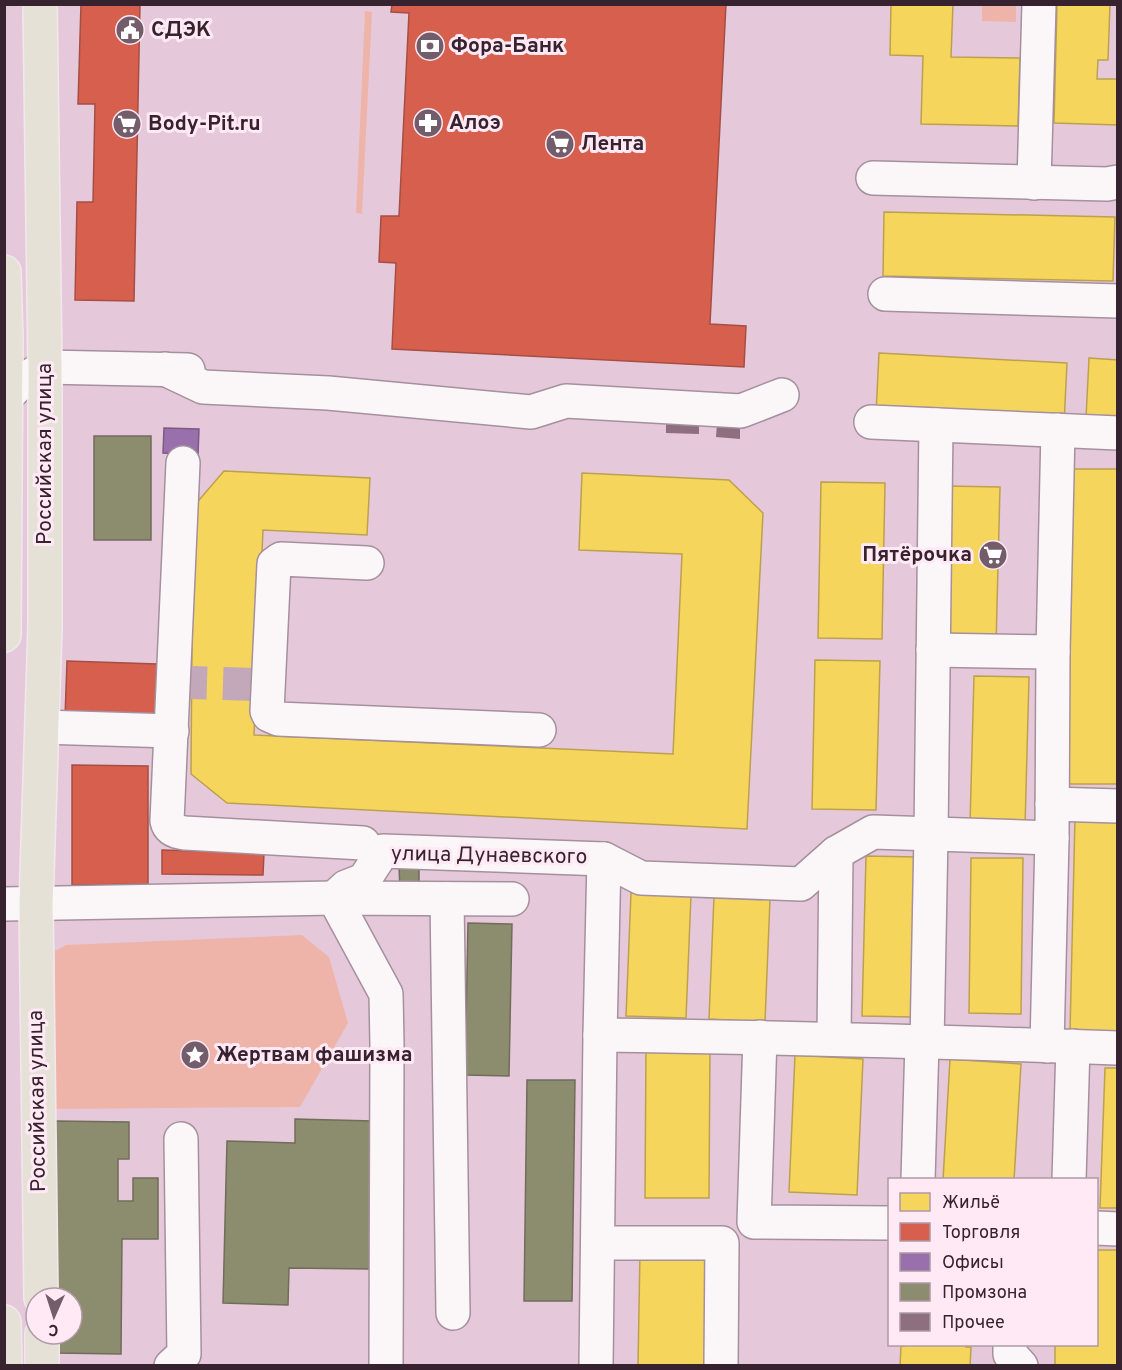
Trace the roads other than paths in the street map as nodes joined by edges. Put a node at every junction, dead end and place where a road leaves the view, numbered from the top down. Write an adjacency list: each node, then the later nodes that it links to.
1 (40, 4): 10 (main road, Российская улица)
2 (1039, 4): 5 (street)
3 (873, 178): 5 (street)
4 (1118, 182): 5 (street)
5 (1034, 183)
6 (4, 272): 9 (main road, Российская улица)
7 (885, 294): 8 (street)
8 (1118, 301)
9 (6, 339): 10 (street); 14 (main road, Российская улица)
10 (45, 367): 11 (street); 14 (street); 25 (main road, Российская улица)
11 (165, 369): 12 (street); 13 (street)
12 (327, 375)
13 (782, 395)
14 (6, 397): 20 (main road, Российская улица)
15 (871, 422): 16 (street)
16 (936, 425): 17 (street); 23 (street)
17 (1058, 430): 18 (street); 24 (street)
18 (1118, 433)
19 (183, 463): 26 (street)
20 (5, 519): 22 (main road, Российская улица)
21 (367, 563): 27 (street)
22 (4, 635)
23 (933, 650): 24 (street); 30 (street)
24 (1053, 652): 28 (street)
25 (42, 727): 26 (street); 38 (main road, Российская улица)
26 (172, 730): 32 (street)
27 (539, 730)
28 (1052, 804): 29 (street); 31 (street)
29 (1118, 806)
30 (931, 834): 31 (street, улица Дунаевского); 33 (street, улица Дунаевского); 42 (street)
31 (1052, 838): 43 (street)
32 (363, 843)
33 (836, 853): 34 (street, улица Дунаевского); 41 (street)
34 (604, 859): 35 (street, улица Дунаевского); 39 (street)
35 (334, 898): 36 (street); 38 (street); 60 (street)
36 (447, 898): 37 (street); 53 (street)
37 (512, 899)
38 (20, 904): 52 (main road, Российская улица)
39 (600, 1035): 40 (street); 51 (street)
40 (760, 1037): 41 (street); 48 (street)
41 (834, 1039): 42 (street)
42 (925, 1042): 43 (street); 46 (street)
43 (1060, 1046): 44 (street); 47 (street)
44 (1118, 1047)
45 (181, 1139): 59 (street)
46 (918, 1178)
47 (1069, 1178)
48 (888, 1223)
49 (1098, 1228): 50 (street)
50 (1118, 1229)
51 (598, 1243): 61 (street); 62 (street)
52 (40, 1286)
53 (453, 1313)
54 (4, 1322): 57 (main road)
55 (42, 1346): 58 (main road)
56 (1010, 1346): 63 (street)
57 (5, 1365)
58 (42, 1365)
59 (171, 1365)
60 (386, 1365)
61 (596, 1365)
62 (721, 1365)
63 (1022, 1365)

